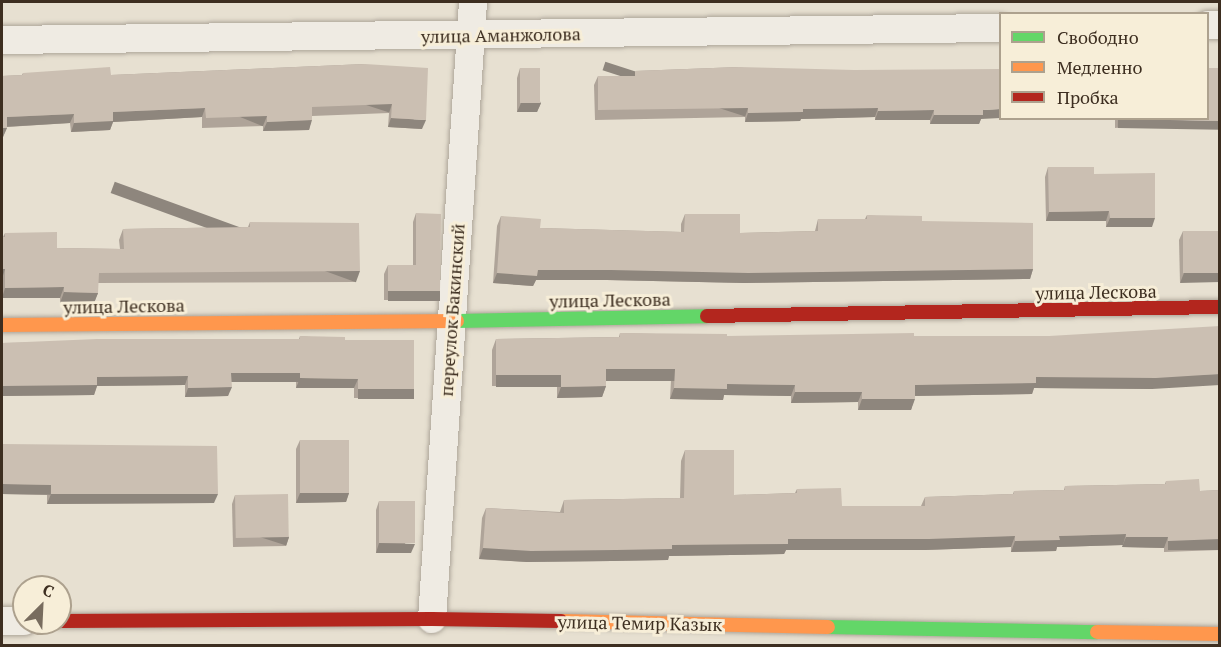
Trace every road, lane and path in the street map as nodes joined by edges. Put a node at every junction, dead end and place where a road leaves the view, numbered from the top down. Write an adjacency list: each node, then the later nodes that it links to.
1 (473, 2): 3 (street, переулок Бакинский)
2 (999, 28): 3 (street, улица Аманжолова)
3 (472, 36): 4 (street, улица Аманжолова); 6 (street, переулок Бакинский)
4 (2, 40)
5 (1220, 308): 6 (street, улица Лескова)
6 (450, 321): 7 (street, улица Лескова); 8 (street, переулок Бакинский)
7 (2, 325)
8 (432, 619): 9 (street, улица Темир Казык); 10 (street, улица Темир Казык)
9 (72, 621)
10 (1220, 634)

